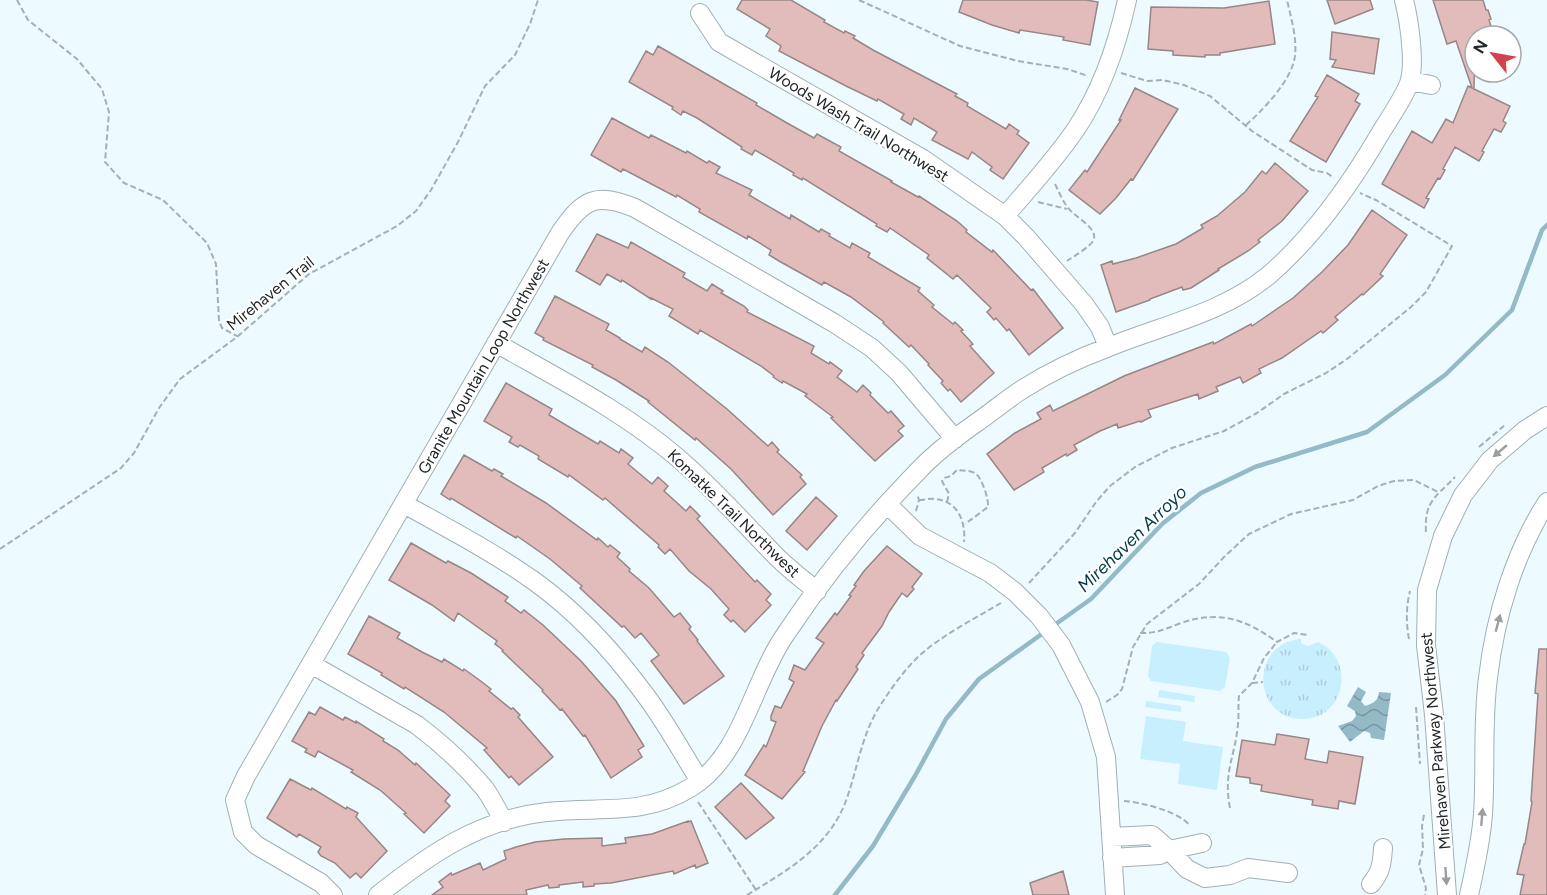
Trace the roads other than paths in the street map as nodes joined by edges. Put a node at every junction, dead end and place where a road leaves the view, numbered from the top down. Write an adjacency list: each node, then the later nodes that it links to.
1 (1127, 0): 6 (street)
2 (1404, 0): 4 (street)
3 (700, 13): 6 (street, Woods Wash Trail Northwest)
4 (1410, 81): 5 (street); 8 (street)
5 (1431, 85)
6 (1005, 216): 8 (street, Woods Wash Trail Northwest)
7 (496, 343): 10 (street, Granite Mountain Loop Northwest); 12 (street, Granite Mountain Loop Northwest); 14 (street, Komatke Trail Northwest)
8 (1108, 347): 10 (street)
9 (1547, 416): 28 (street, Mirehaven Parkway Northwest, one-way to 28)
10 (955, 438): 13 (street)
11 (1547, 502): 29 (street, Mirehaven Parkway Northwest, one-way to 11)
12 (404, 504): 15 (street, Granite Mountain Loop Northwest); 16 (street)
13 (887, 504): 14 (street); 18 (street)
14 (817, 591): 16 (street)
15 (311, 664): 17 (street); 25 (street, Granite Mountain Loop Northwest)
16 (700, 781): 17 (street)
17 (504, 822): 26 (street)
18 (1111, 837): 21 (street); 22 (street)
19 (1202, 843): 21 (street)
20 (1383, 848): 24 (street)
21 (1169, 850): 22 (street); 23 (street)
22 (1113, 858): 27 (street)
23 (1288, 873)
24 (1371, 884)
25 (333, 895)
26 (378, 895)
27 (1115, 895)
28 (1447, 895)
29 (1469, 895)

